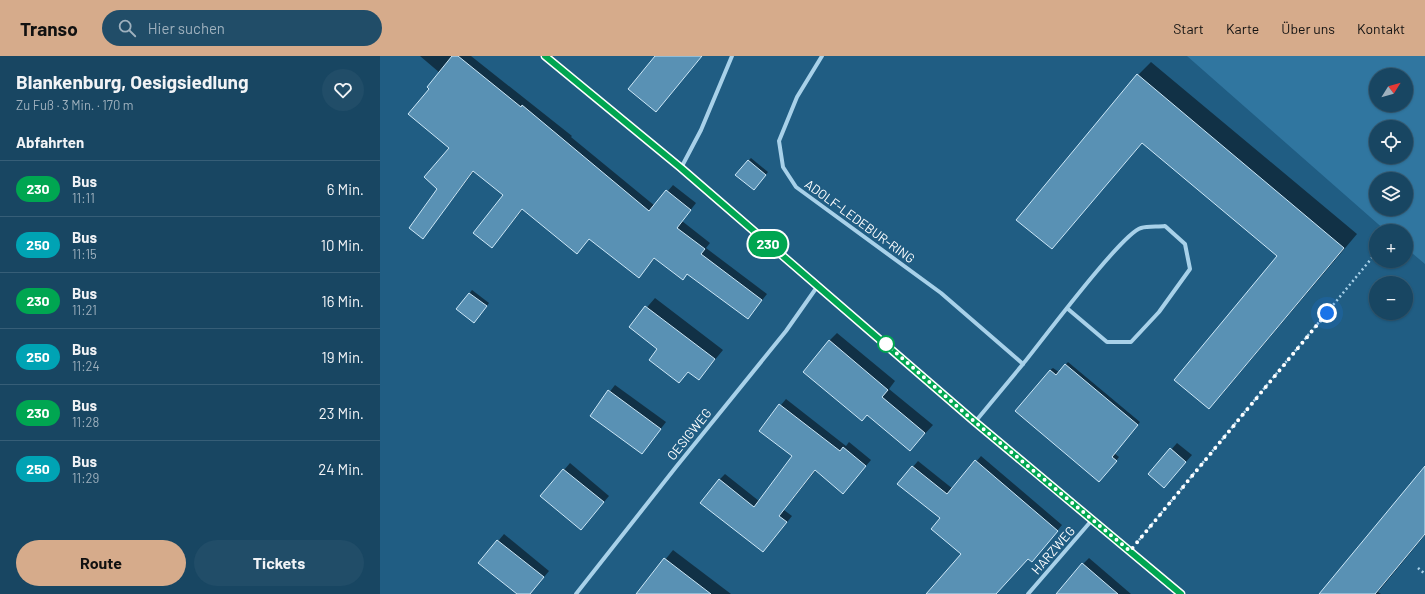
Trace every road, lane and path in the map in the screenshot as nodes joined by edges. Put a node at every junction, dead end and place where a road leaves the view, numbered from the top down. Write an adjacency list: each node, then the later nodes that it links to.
1 (545, 56): 4 (street)
2 (732, 56): 4 (street)
3 (822, 56): 8 (street, ADOLF-LEDEBUR-RING)
4 (681, 168): 6 (street)
5 (1369, 261): 11 (path)
6 (817, 287): 9 (street); 14 (street, OESIGWEG)
7 (1068, 309): 7 (street); 8 (street)
8 (1023, 364): 9 (street)
9 (975, 422): 10 (street)
10 (1092, 520): 11 (street); 15 (street, HARZWEG)
11 (1130, 551): 16 (street)
12 (1418, 568): 13 (path)
13 (1425, 574)
14 (576, 594)
15 (1028, 594)
16 (1181, 594)

